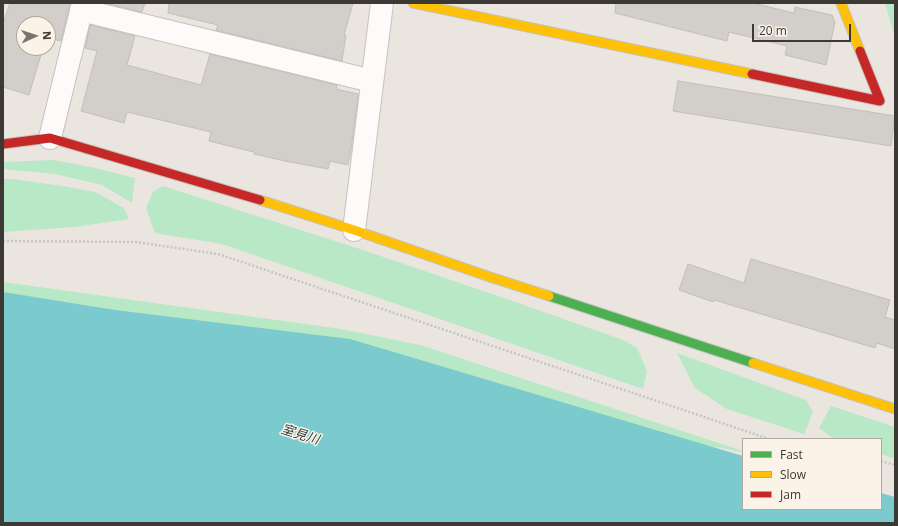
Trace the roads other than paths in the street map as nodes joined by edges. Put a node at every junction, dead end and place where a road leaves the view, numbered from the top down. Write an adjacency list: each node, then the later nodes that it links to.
1 (382, 3): 5 (street)
2 (413, 3): 3 (street)
3 (841, 3)
4 (82, 7): 5 (street); 6 (street)
5 (372, 81): 8 (street)
6 (50, 138): 7 (street); 8 (street)
7 (3, 144)
8 (354, 230): 9 (street)
9 (895, 409)

